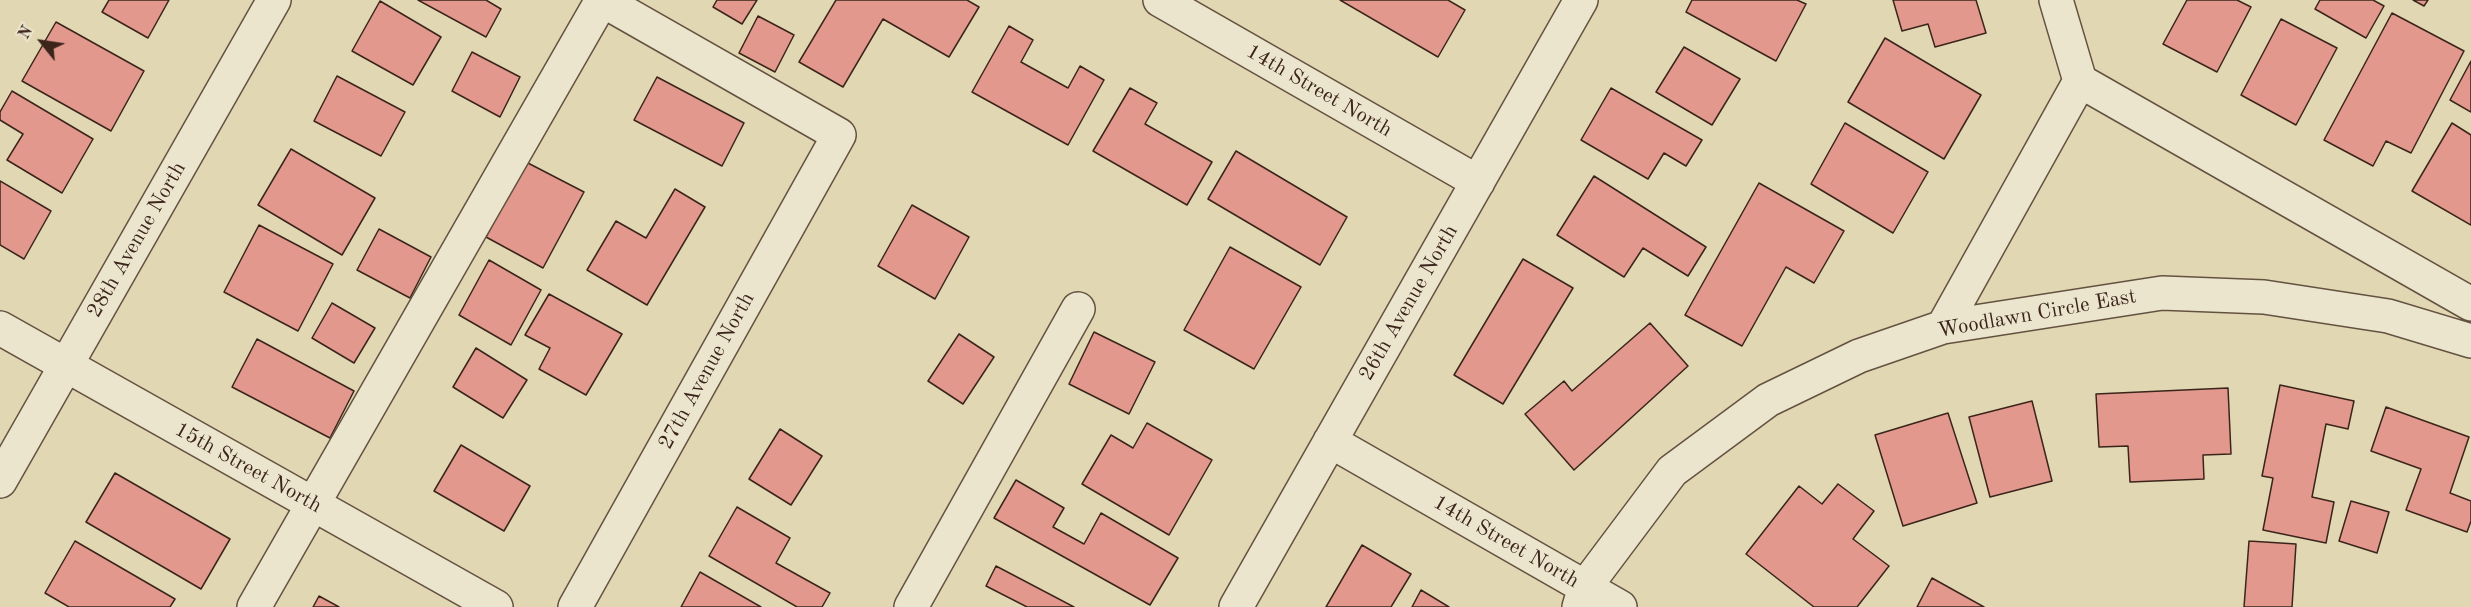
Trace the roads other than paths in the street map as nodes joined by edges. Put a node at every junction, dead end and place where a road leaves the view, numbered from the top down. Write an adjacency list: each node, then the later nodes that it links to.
1 (274, 0): 12 (street, 28th Avenue North)
2 (1160, 0): 6 (street, 14th Street North)
3 (1581, 0): 6 (street, 26th Avenue North)
4 (2056, 0): 5 (street)
5 (2080, 81): 7 (street); 9 (street)
6 (1478, 182): 13 (street, 26th Avenue North)
7 (2471, 304)
8 (1078, 309): 20 (street)
9 (1943, 327): 11 (street, Woodlawn Circle East); 16 (street, Woodlawn Circle East)
10 (0, 328): 12 (street, 15th Street North)
11 (2471, 341)
12 (66, 366): 14 (street, 28th Avenue North); 15 (street, 15th Street North)
13 (1330, 441): 16 (street, 14th Street North); 21 (street, 26th Avenue North)
14 (0, 481)
15 (314, 505): 17 (street); 18 (street, 15th Street North); 19 (street, 27th Avenue North)
16 (1582, 597): 22 (street, 14th Street North)
17 (254, 607)
18 (496, 607)
19 (575, 607)
20 (911, 607)
21 (1236, 607)
22 (1620, 607)

